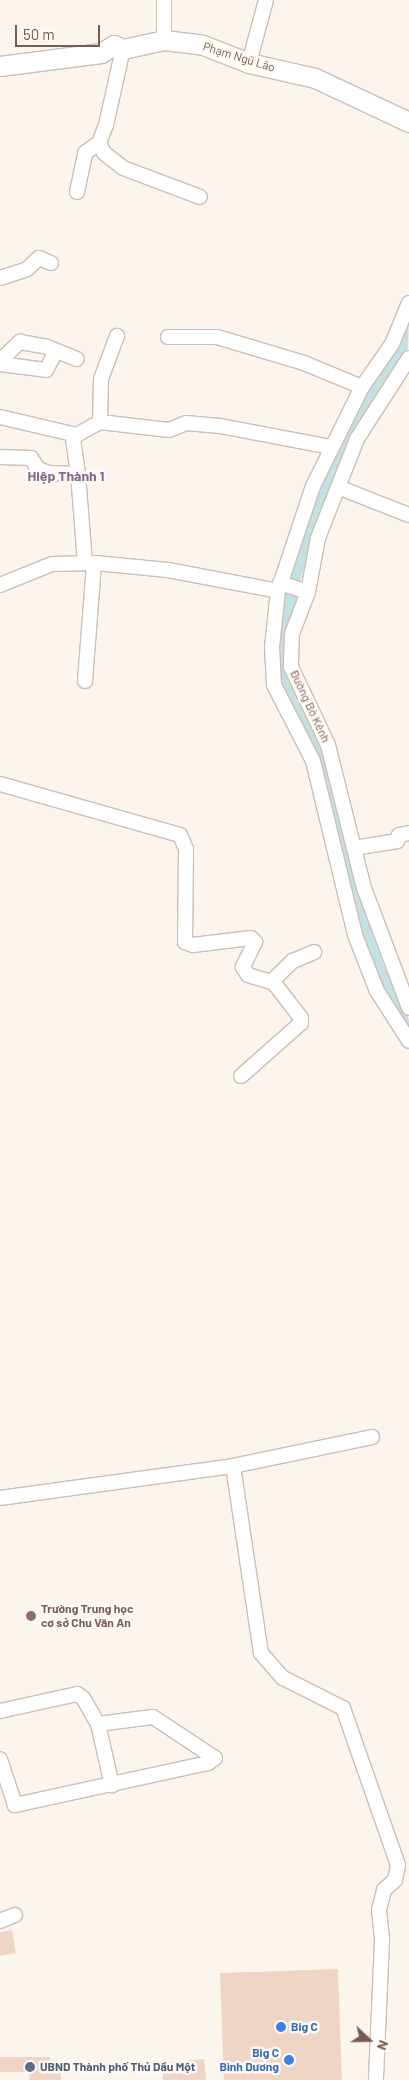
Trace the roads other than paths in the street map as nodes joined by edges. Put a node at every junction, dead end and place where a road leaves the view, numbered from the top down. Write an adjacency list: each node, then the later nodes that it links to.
1 (164, 0): 3 (street)
2 (266, 0): 5 (street)
3 (164, 40): 4 (street, Phạm Ngũ Lão); 5 (street, Phạm Ngũ Lão)
4 (123, 49): 6 (street, Phạm Ngũ Lão); 8 (street)
5 (249, 63): 7 (street, Phạm Ngũ Lão)
6 (0, 66)
7 (409, 122)
8 (99, 143): 9 (street); 10 (street)
9 (77, 192)
10 (200, 197)
11 (51, 263): 12 (street)
12 (0, 278)
13 (409, 303): 21 (street)
14 (117, 336): 23 (street)
15 (168, 337): 21 (street)
16 (56, 351): 18 (street); 19 (street); 19 (street)
17 (409, 358): 20 (street, Đường Bờ Kênh)
18 (77, 359)
19 (0, 362)
20 (405, 374): 28 (street, Đường Bờ Kênh)
21 (362, 387): 25 (street)
22 (0, 417): 24 (street)
23 (100, 422): 24 (street); 25 (street)
24 (77, 435): 27 (street)
25 (332, 447): 32 (street)
26 (0, 457): 27 (street)
27 (78, 474): 30 (street)
28 (338, 488): 29 (street); 33 (street, Đường Bờ Kênh)
29 (409, 515)
30 (90, 563): 31 (street); 32 (street); 34 (street)
31 (0, 585)
32 (281, 586): 33 (street); 41 (street)
33 (305, 591): 37 (street, Đường Bờ Kênh)
34 (85, 681)
35 (0, 784): 39 (street)
36 (409, 832): 37 (street)
37 (354, 848): 40 (street, Đường Bờ Kênh)
38 (314, 952): 39 (street)
39 (272, 981): 42 (street)
40 (409, 1008)
41 (409, 1041)
42 (241, 1076)
43 (372, 1437): 44 (street)
44 (233, 1466): 45 (street); 52 (street)
45 (0, 1498)
46 (0, 1711): 47 (street)
47 (98, 1724): 49 (street); 49 (street)
48 (0, 1759): 49 (street)
49 (112, 1785)
50 (15, 1915): 51 (street)
51 (0, 1921)
52 (376, 2080)

